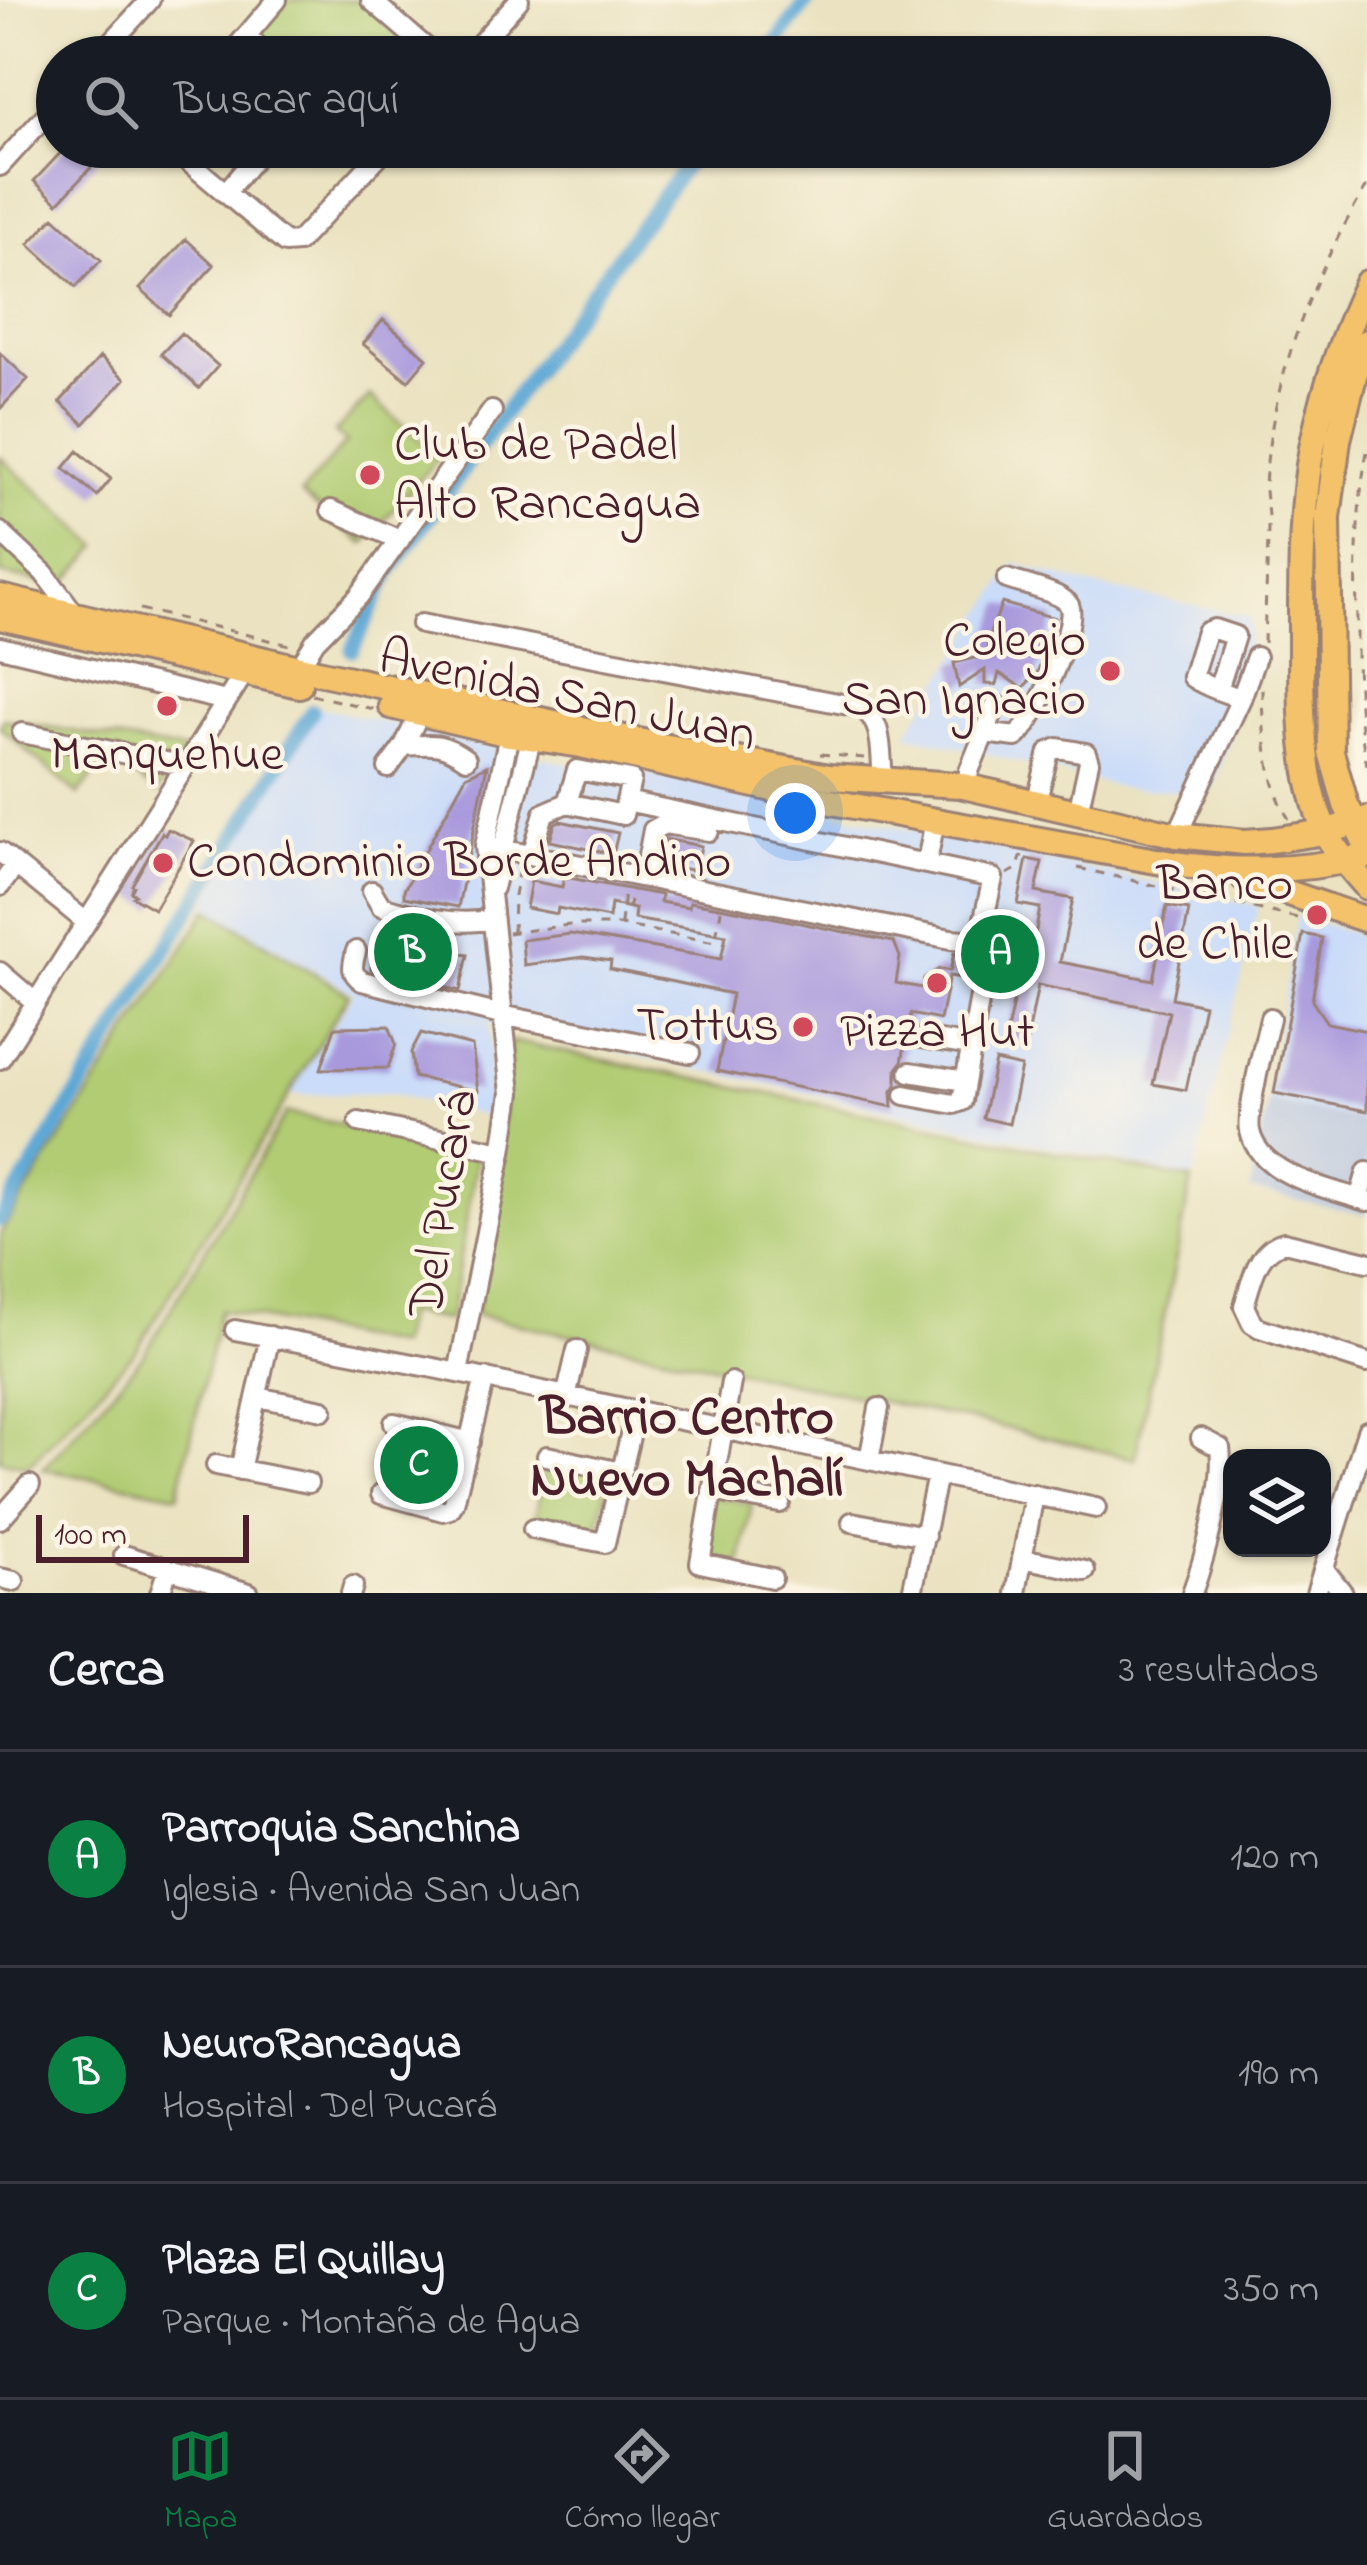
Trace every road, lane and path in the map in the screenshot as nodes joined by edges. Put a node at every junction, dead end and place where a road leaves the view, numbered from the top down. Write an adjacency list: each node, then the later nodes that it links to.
1 (150, 0): 5 (street)
2 (519, 0): 8 (street)
3 (275, 1): 6 (street)
4 (385, 4): 7 (street)
5 (117, 36)
6 (246, 36)
7 (416, 36)
8 (487, 36)
9 (36, 126): 10 (street)
10 (0, 166)
11 (196, 168): 14 (street)
12 (246, 168): 14 (street)
13 (364, 168): 14 (street)
14 (225, 193)
15 (1367, 283): 62 (main road)
16 (1367, 342): 64 (main road)
17 (492, 411): 21 (street)
18 (1367, 452): 47 (path)
19 (331, 510): 21 (street)
20 (0, 532): 25 (street)
21 (400, 540): 32 (street)
22 (1007, 579): 41 (street)
23 (0, 597): 25 (main road)
24 (127, 606): 32 (path)
25 (74, 613): 33 (main road)
26 (0, 617): 29 (main road)
27 (421, 624): 50 (street)
28 (0, 629): 29 (main road)
29 (88, 637): 33 (main road)
30 (0, 647): 36 (street)
31 (1256, 657): 35 (street)
32 (304, 660): 33 (main road, Avenida San Juan); 39 (main road, Avenida San Juan)
33 (250, 664): 36 (street); 38 (main road, Avenida San Juan)
34 (1218, 690): 35 (street)
35 (1241, 699): 66 (street)
36 (226, 701): 48 (street)
37 (996, 705): 41 (street)
38 (420, 712): 39 (main road, Avenida San Juan); 42 (street)
39 (522, 727): 44 (main road, Avenida San Juan); 51 (main road, Avenida San Juan); 68 (street, Del Pucará)
40 (22, 733): 48 (street)
41 (984, 733): 53 (street)
42 (404, 746): 45 (street); 49 (street)
43 (810, 754): 50 (path)
44 (579, 757): 46 (main road, Avenida San Juan); 52 (street); 56 (street)
45 (466, 759)
46 (654, 763): 52 (street); 55 (main road, Avenida San Juan)
47 (1367, 765)
48 (186, 766): 87 (street)
49 (388, 768)
50 (882, 770): 51 (main road, Avenida San Juan); 53 (main road, Avenida San Juan)
51 (829, 777): 55 (street)
52 (631, 780): 57 (street)
53 (967, 787): 54 (main road, Avenida San Juan)
54 (1008, 796): 58 (main road, Avenida San Juan); 63 (main road)
55 (815, 799): 60 (main road, Avenida San Juan); 67 (street)
56 (567, 802): 57 (street); 72 (street)
57 (626, 802): 67 (street)
58 (1036, 804): 59 (main road, Avenida San Juan); 59 (street)
59 (1078, 812): 66 (main road, Avenida San Juan)
60 (935, 820): 63 (main road, Avenida San Juan); 73 (street)
61 (1283, 821): 62 (path)
62 (1321, 822): 64 (main road, Avenida San Juan); 66 (main road, Avenida San Juan); 71 (main road)
63 (988, 829): 74 (main road, Avenida San Juan)
64 (1363, 830)
65 (710, 832): 77 (street)
66 (1177, 836): 74 (main road)
67 (803, 837): 73 (street)
68 (494, 848): 72 (street); 84 (street, Del Pucará)
69 (4, 855): 79 (street); 87 (street)
70 (1021, 855): 78 (path)
71 (1356, 858): 76 (main road, Avenida San Juan); 80 (main road)
72 (528, 860): 77 (street); 88 (path)
73 (927, 862): 78 (street)
74 (1173, 864): 76 (main road, Avenida San Juan)
75 (1065, 865): 86 (path)
76 (1219, 870): 85 (main road)
77 (644, 878): 89 (street)
78 (994, 878): 89 (street)
79 (0, 886)
80 (1367, 887)
81 (372, 890): 84 (street)
82 (722, 906): 88 (path)
83 (624, 909): 88 (path)
84 (490, 911): 93 (street, Del Pucará)
85 (1367, 920)
86 (1310, 921)
87 (86, 922): 92 (street)
88 (620, 926)
89 (980, 941): 96 (street)
90 (356, 951): 93 (street)
91 (0, 972): 92 (street)
92 (35, 1002): 98 (street)
93 (501, 1015): 97 (street); 103 (street, Del Pucará)
94 (1270, 1018): 105 (street)
95 (922, 1038): 96 (street)
96 (971, 1046): 100 (street)
97 (690, 1053)
98 (0, 1059)
99 (910, 1072): 100 (street)
100 (965, 1082): 101 (street)
101 (905, 1095)
102 (358, 1122): 103 (street)
103 (502, 1152): 111 (street, Del Pucará)
104 (1367, 1172): 105 (street)
105 (1363, 1200)
106 (1367, 1262): 110 (street)
107 (236, 1330): 108 (street)
108 (270, 1336): 111 (street); 114 (street)
109 (577, 1350): 115 (street)
110 (1367, 1363)
111 (458, 1373): 112 (street)
112 (484, 1378): 115 (street); 123 (street)
113 (731, 1382): 120 (street)
114 (257, 1397): 117 (street); 127 (street)
115 (566, 1397): 118 (street)
116 (879, 1408): 125 (street)
117 (323, 1410)
118 (636, 1411): 120 (street); 128 (street)
119 (394, 1424): 123 (street)
120 (722, 1430): 125 (street); 133 (street)
121 (1367, 1431): 141 (street)
122 (1201, 1438): 130 (street)
123 (470, 1442): 134 (street)
124 (547, 1456): 128 (street)
125 (869, 1460): 129 (street)
126 (216, 1465): 127 (street)
127 (240, 1470): 131 (street)
128 (621, 1472): 142 (street)
129 (937, 1475): 135 (street); 143 (street)
130 (1223, 1483)
131 (308, 1484)
132 (30, 1485): 139 (street)
133 (712, 1491): 137 (street); 150 (street)
134 (381, 1494)
135 (1034, 1495): 138 (street); 146 (street)
136 (1223, 1501): 155 (street)
137 (780, 1503)
138 (1096, 1508)
139 (0, 1519)
140 (852, 1522): 143 (street)
141 (1331, 1524)
142 (533, 1528)
143 (925, 1536): 153 (street)
144 (124, 1556): 147 (street)
145 (1325, 1557): 148 (street)
146 (1022, 1558): 149 (street); 154 (street)
147 (168, 1568): 151 (street); 152 (street)
148 (1324, 1568): 156 (street); 157 (street)
149 (1085, 1571)
150 (772, 1578)
151 (160, 1593)
152 (249, 1593)
153 (912, 1593)
154 (1016, 1593)
155 (1192, 1593)
156 (1316, 1593)
157 (1343, 1593)

